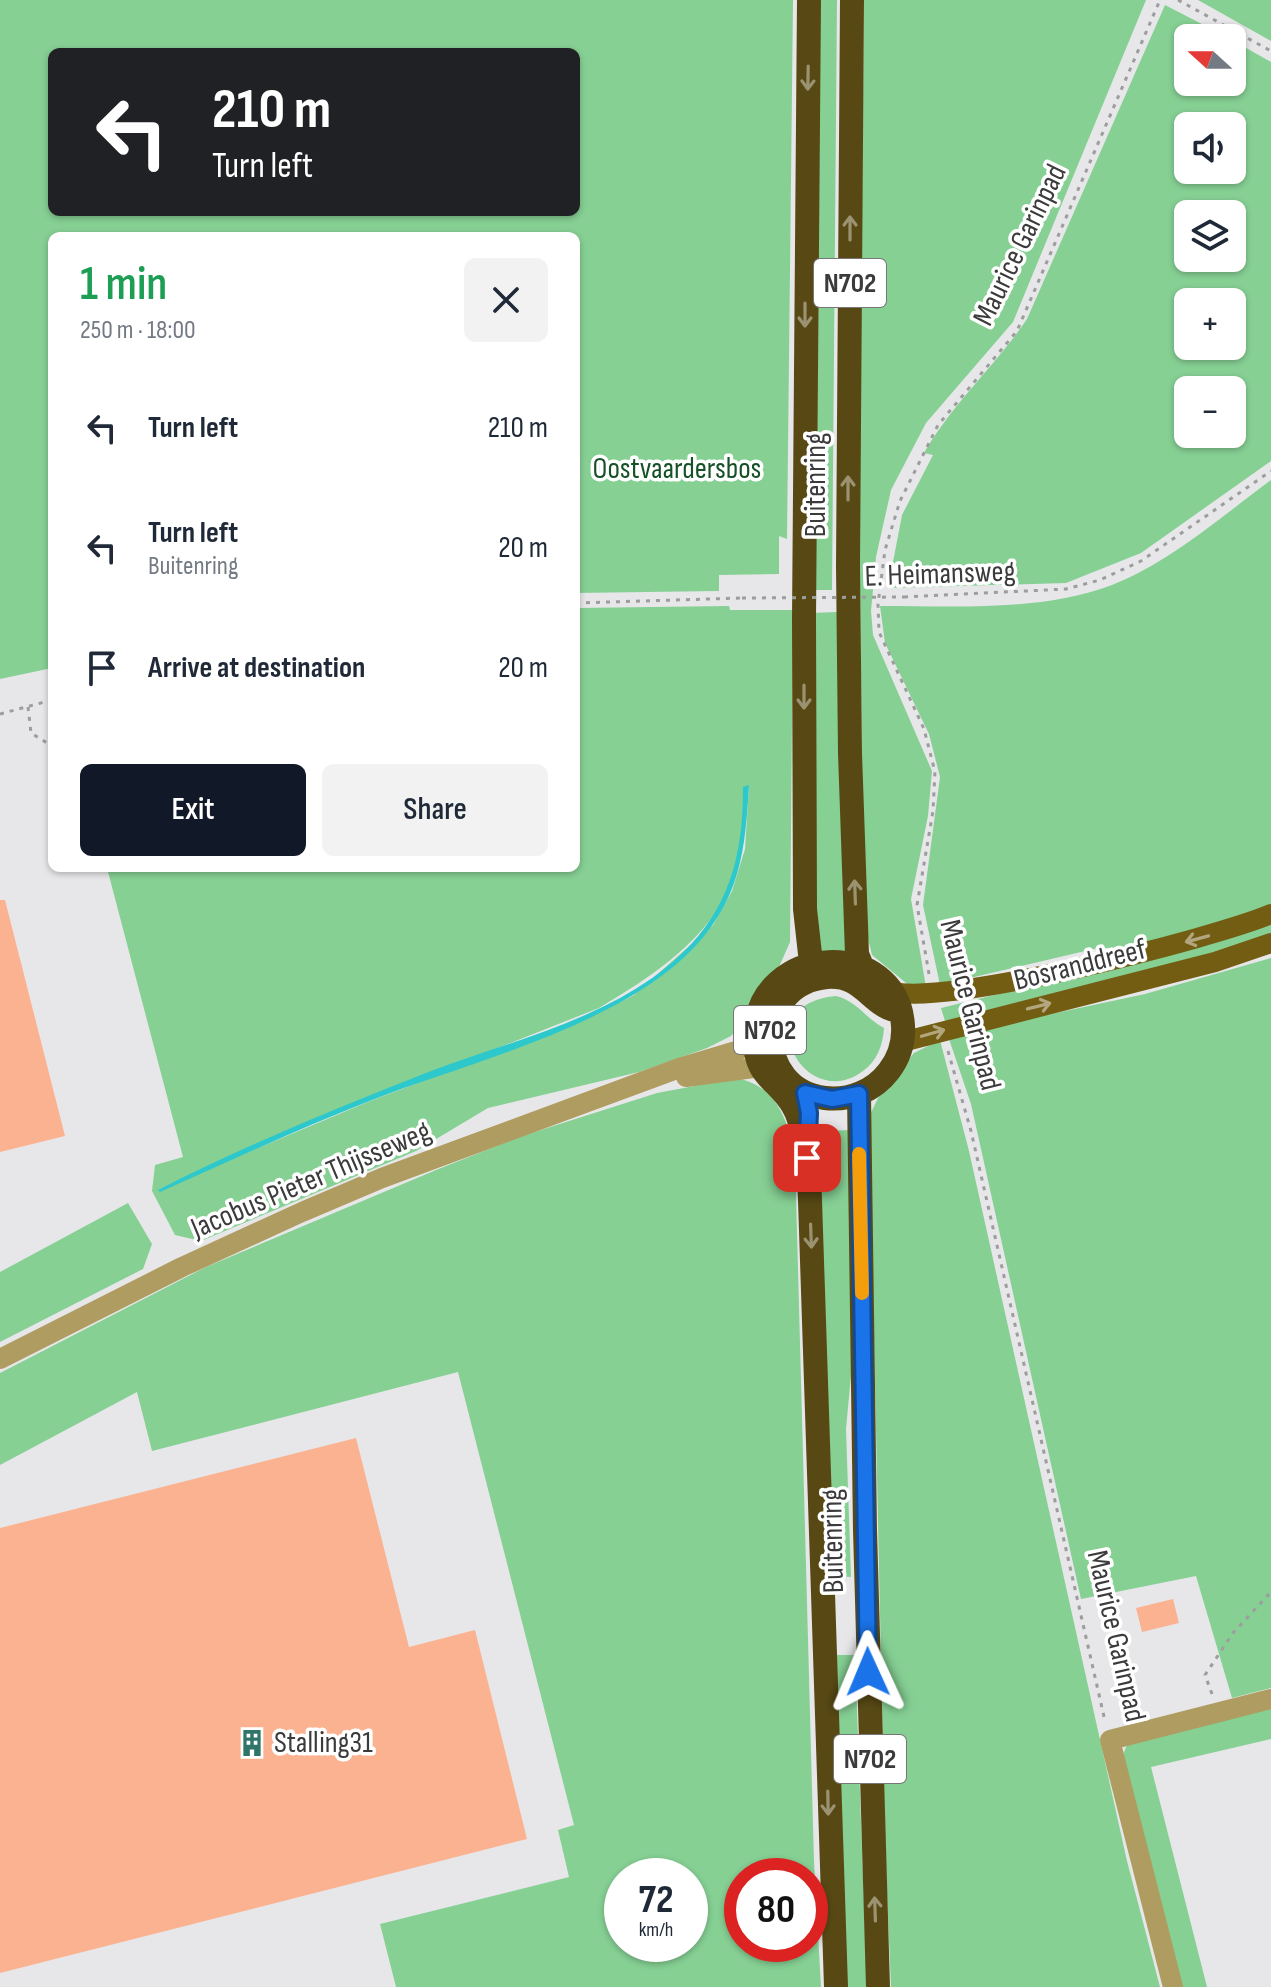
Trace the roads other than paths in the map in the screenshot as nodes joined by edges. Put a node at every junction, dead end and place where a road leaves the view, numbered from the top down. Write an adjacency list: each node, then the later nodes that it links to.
1 (809, 0): 6 (highway, Buitenring / N702, one-way to 6)
2 (852, 0): 5 (highway, Buitenring / N702, one-way to 2)
3 (1271, 914): 7 (main road, Bosranddreef, one-way to 7)
4 (1271, 943): 10 (main road, Bosranddreef, one-way to 4)
5 (863, 969): 6 (highway, N702); 8 (highway, N702)
6 (802, 972): 8 (highway, N702); 9 (highway, N702); 11 (highway, N702)
7 (959, 992): 8 (main road, Bosranddreef); 8 (main road, Bosranddreef)
8 (896, 1001): 10 (highway)
9 (755, 1033): 11 (highway, N702); 12 (street, Jacobus Pieter Thijsseweg)
10 (902, 1042): 13 (highway)
11 (769, 1067): 12 (street, Jacobus Pieter Thijsseweg); 14 (highway, N702)
12 (656, 1079): 15 (street, Jacobus Pieter Thijsseweg)
13 (859, 1094): 14 (highway, N702); 18 (highway, Buitenring / N702, one-way to 13)
14 (797, 1096): 17 (highway, Buitenring / N702, one-way to 17)
15 (0, 1359)
16 (1271, 1699): 19 (street, Maurice Garinpad)
17 (836, 1987)
18 (878, 1987)
19 (1173, 1987)

